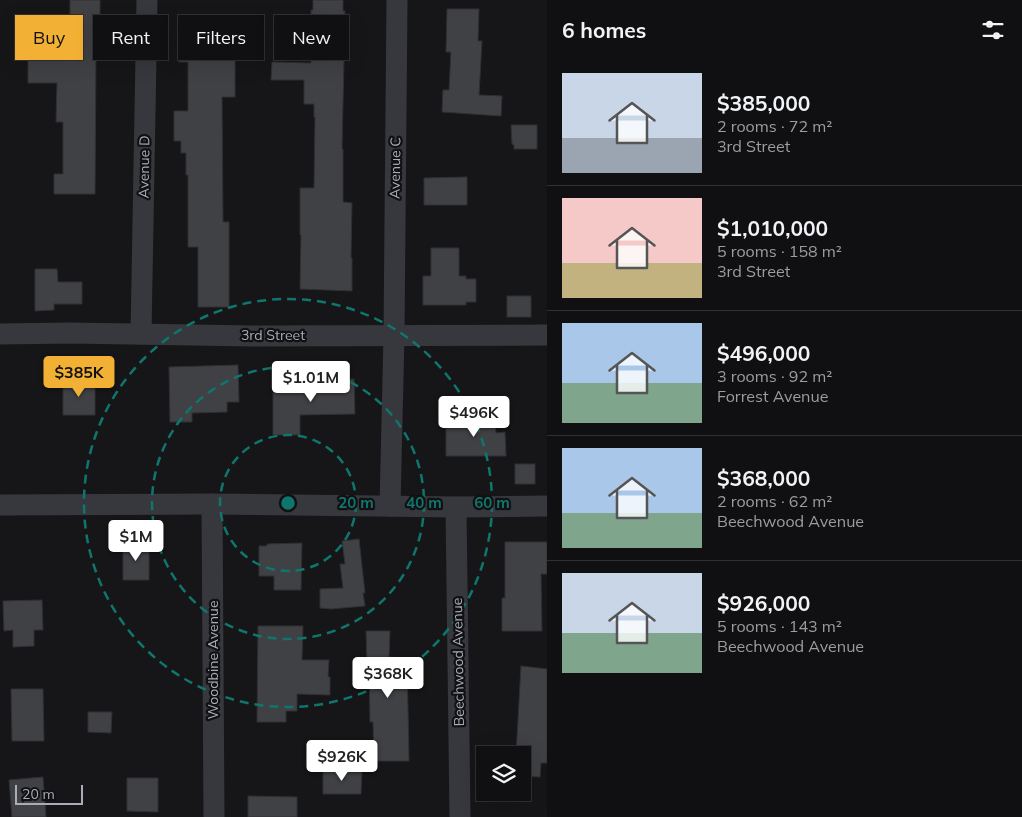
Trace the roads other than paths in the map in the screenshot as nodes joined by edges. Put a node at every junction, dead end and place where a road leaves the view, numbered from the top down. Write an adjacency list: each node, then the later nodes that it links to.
1 (147, 0): 4 (street, Avenue D)
2 (397, 0): 6 (street, Avenue C)
3 (0, 334): 4 (street, 3rd Street)
4 (140, 334): 6 (street, 3rd Street)
5 (547, 334): 6 (street, 3rd Street)
6 (394, 335): 9 (street)
7 (212, 504): 8 (street); 9 (street); 12 (street, Woodbine Avenue)
8 (0, 505)
9 (390, 506): 11 (street)
10 (547, 506): 11 (street)
11 (456, 507): 13 (street, Beechwood Avenue)
12 (214, 817)
13 (460, 817)

